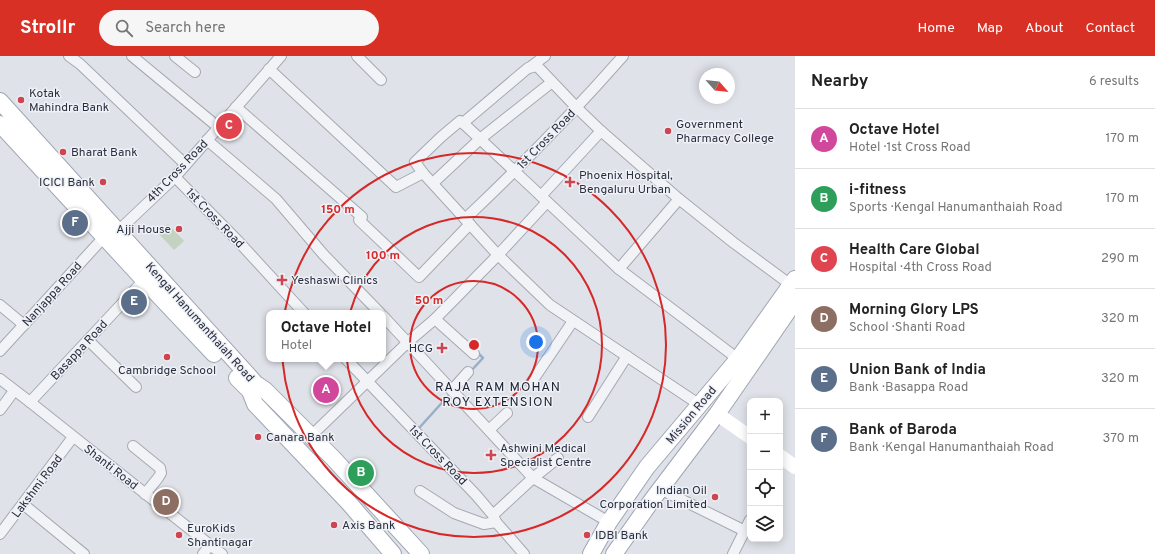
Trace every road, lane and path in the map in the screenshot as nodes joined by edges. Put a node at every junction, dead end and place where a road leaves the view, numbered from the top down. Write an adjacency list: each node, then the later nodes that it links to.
1 (69, 56): 22 (street)
2 (132, 56): 18 (street)
3 (175, 56): 10 (street)
4 (281, 56): 9 (street, 4th Cross Road)
5 (357, 56): 11 (street)
6 (545, 56): 8 (street)
7 (623, 56): 15 (street, 1st Cross Road)
8 (528, 68): 12 (street); 16 (street)
9 (269, 69): 14 (street, 4th Cross Road); 24 (street)
10 (195, 72)
11 (381, 80)
12 (552, 82): 15 (street); 20 (street)
13 (0, 101): 30 (main road, Kengal Hanumanthaiah Road)
14 (236, 107): 18 (street, 4th Cross Road); 29 (street, 1st Cross Road)
15 (577, 108): 19 (street); 23 (street, 1st Cross Road)
16 (463, 123): 20 (street); 24 (street)
17 (0, 124): 30 (main road, Kengal Hanumanthaiah Road)
18 (218, 127): 21 (street, 4th Cross Road)
19 (601, 131): 27 (street); 28 (street)
20 (480, 139): 23 (street); 26 (street)
21 (208, 140): 22 (street, 4th Cross Road); 38 (street)
22 (185, 164): 25 (street, 4th Cross Road)
23 (514, 172): 27 (street); 29 (street, 1st Cross Road)
24 (423, 174): 26 (street)
25 (175, 177): 30 (street, 4th Cross Road); 37 (street, 1st Cross Road)
26 (433, 183): 29 (street)
27 (544, 199): 31 (street); 32 (street)
28 (679, 199): 32 (street); 34 (street)
29 (468, 222): 31 (street)
30 (111, 234): 33 (main road, Kengal Hanumanthaiah Road); 42 (street, Nanjappa Road); 57 (main road, Kengal Hanumanthaiah Road)
31 (498, 255): 40 (street); 41 (street)
32 (619, 269): 48 (street)
33 (144, 280): 43 (street, Basappa Road); 57 (main road, Kengal Hanumanthaiah Road)
34 (793, 282): 48 (main road, Mission Road)
35 (795, 301): 60 (main road, Mission Road)
36 (0, 305): 42 (street)
37 (301, 310)
38 (377, 310)
39 (386, 319): 44 (street)
40 (435, 319): 44 (street); 46 (street)
41 (573, 320): 47 (street); 53 (street)
42 (24, 325): 45 (street, Nanjappa Road)
43 (88, 340): 54 (street); 58 (street, Basappa Road)
44 (408, 342): 52 (street); 55 (street)
45 (0, 351)
46 (474, 354)
47 (626, 356): 60 (street); 62 (street)
48 (738, 359): 60 (main road, Mission Road)
49 (349, 362): 52 (street, 1st Cross Road)
50 (468, 372): 55 (street)
51 (0, 379): 56 (street, Shanti Road)
52 (367, 382): 65 (street); 78 (street, 1st Cross Road)
53 (531, 383)
54 (136, 387)
55 (452, 390): 63 (street)
56 (14, 391): 58 (street, Shanti Road); 59 (street)
57 (258, 393): 65 (main road, Kengal Hanumanthaiah Road); 84 (main road, Kengal Hanumanthaiah Road); 88 (main road); 89 (main road)
58 (30, 402): 66 (street, Shanti Road)
59 (0, 410)
60 (708, 410): 64 (street); 74 (main road, Mission Road); 79 (main road, Mission Road); 93 (main road)
61 (507, 413): 63 (street)
62 (588, 417)
63 (489, 430): 73 (street)
64 (747, 435)
65 (311, 436): 90 (main road, Kengal Hanumanthaiah Road)
66 (74, 437): 68 (street, Shanti Road); 69 (street, Lakshmi Road)
67 (133, 446): 76 (street)
68 (91, 452): 69 (street); 76 (street, Shanti Road)
69 (62, 453): 77 (street, Lakshmi Road)
70 (558, 458): 73 (street)
71 (783, 459): 72 (street)
72 (795, 467)
73 (533, 478): 78 (street); 79 (street)
74 (660, 489): 81 (street); 94 (main road, Mission Road)
75 (420, 491): 78 (street)
76 (145, 494): 83 (street, Shanti Road)
77 (23, 504): 82 (street, Lakshmi Road); 85 (street)
78 (494, 519): 91 (street, 1st Cross Road)
79 (609, 522): 92 (main road, Mission Road)
80 (747, 527): 81 (street)
81 (745, 531): 95 (street)
82 (0, 534)
83 (210, 546): 86 (street); 87 (street, Shanti Road)
84 (387, 551)
85 (84, 554)
86 (203, 554)
87 (222, 554)
88 (402, 554)
89 (409, 554)
90 (421, 554)
91 (524, 554)
92 (591, 554)
93 (600, 554)
94 (614, 554)
95 (733, 554)

